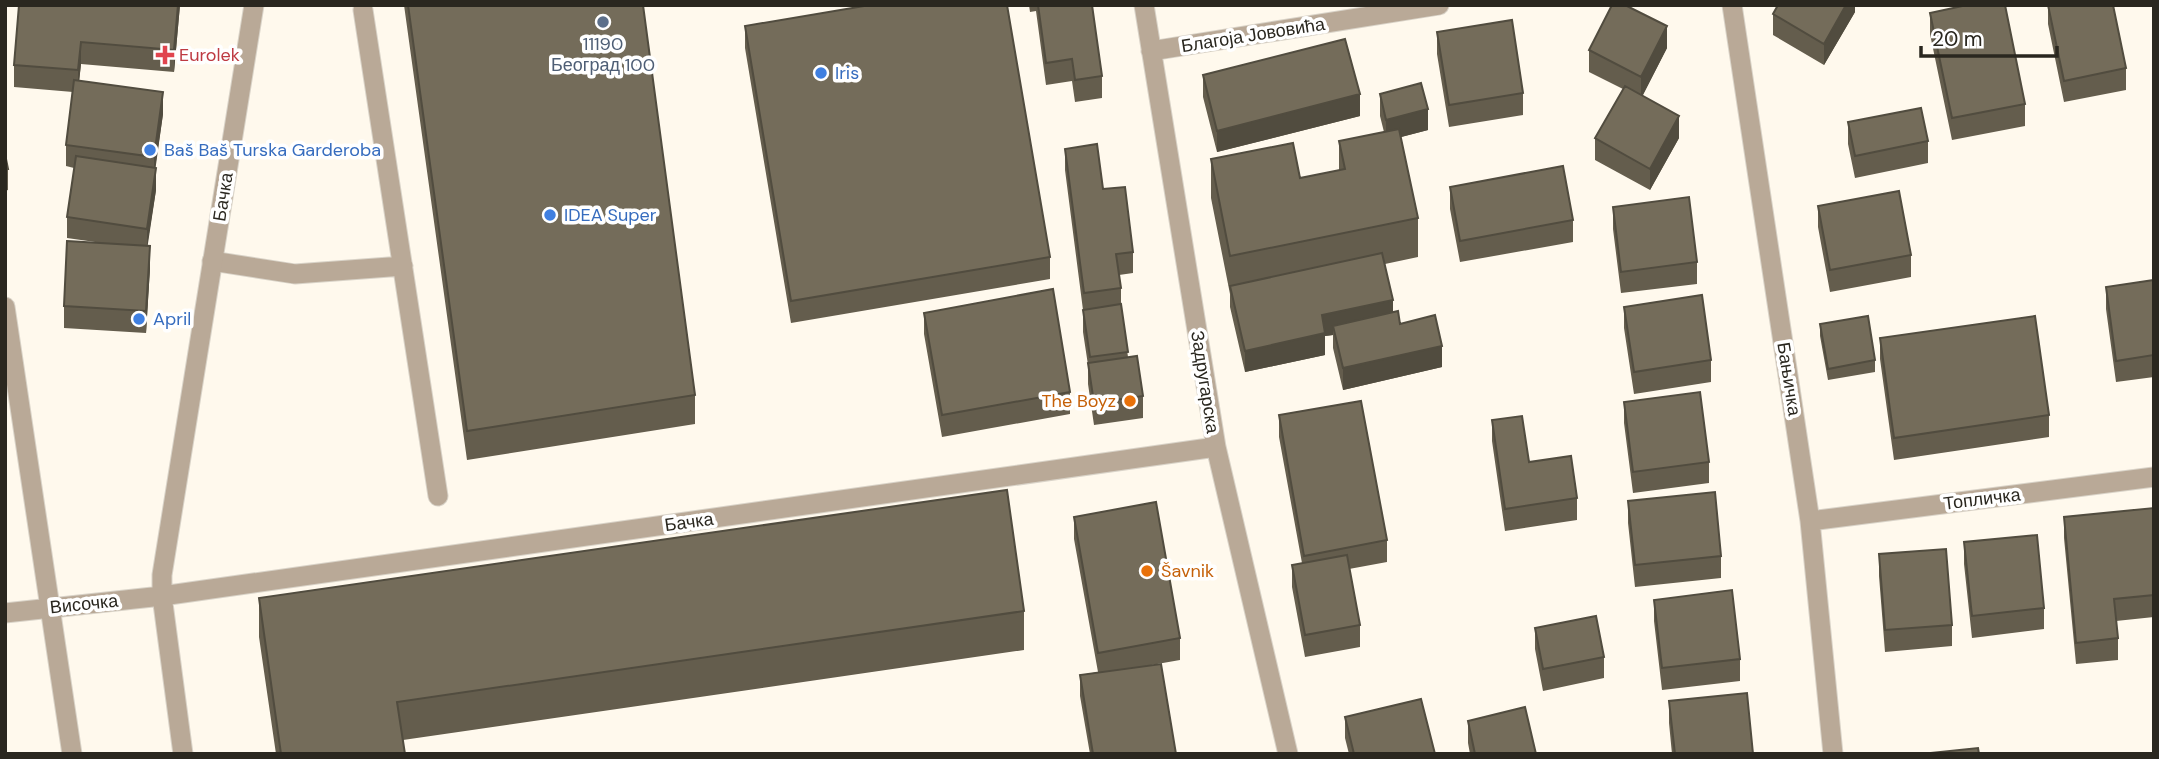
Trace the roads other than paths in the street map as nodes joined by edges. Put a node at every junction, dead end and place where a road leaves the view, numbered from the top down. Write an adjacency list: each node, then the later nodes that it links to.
1 (254, 5): 7 (street, Бачка)
2 (1144, 5): 6 (street, Задругарска)
3 (1439, 5): 6 (street, Благоја Јововића)
4 (1732, 5): 13 (street, Бањичка)
5 (363, 10): 8 (street)
6 (1151, 51): 10 (street, Задругарска)
7 (212, 261): 8 (street); 14 (street, Бачка)
8 (403, 266): 12 (street)
9 (5, 307): 15 (street)
10 (1216, 447): 14 (street, Бачка); 19 (street, Задругарска)
11 (2154, 477): 13 (street, Топличка)
12 (438, 496)
13 (1810, 521): 20 (street, Бањичка)
14 (162, 596): 15 (street, Височка); 18 (street, Бачка)
15 (48, 608): 16 (street, Височка); 17 (street)
16 (5, 612)
17 (72, 754)
18 (183, 754)
19 (1288, 754)
20 (1833, 754)

